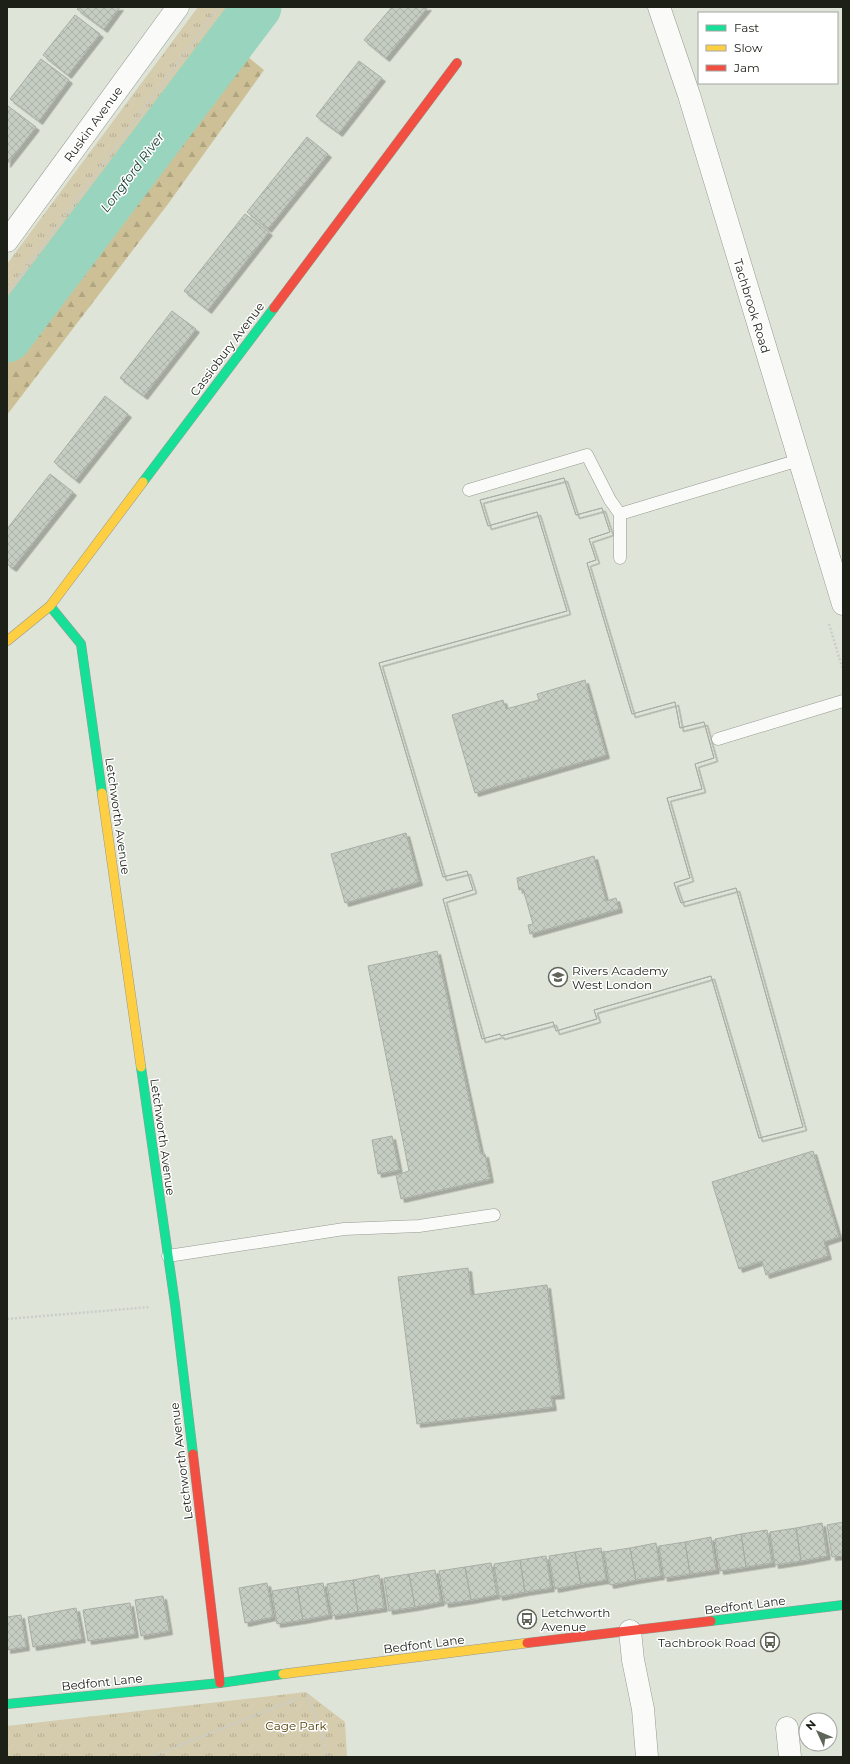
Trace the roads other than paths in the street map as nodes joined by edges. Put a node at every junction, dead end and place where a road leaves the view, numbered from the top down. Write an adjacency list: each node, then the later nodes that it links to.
1 (178, 7): 4 (street, Ruskin Avenue)
2 (659, 7): 5 (street, Tachbrook Road)
3 (457, 63): 10 (street, Cassiobury Avenue)
4 (7, 241)
5 (799, 460): 7 (lane); 9 (street, Tachbrook Road)
6 (469, 490): 7 (lane)
7 (620, 514): 8 (lane)
8 (620, 558)
9 (843, 604)
10 (50, 606): 11 (street, Cassiobury Avenue); 15 (street, Letchworth Avenue)
11 (7, 641)
12 (843, 701): 13 (lane)
13 (718, 739)
14 (494, 1215): 15 (lane)
15 (168, 1256): 18 (street, Letchworth Avenue)
16 (843, 1605): 17 (street, Bedfont Lane)
17 (630, 1631): 18 (street, Bedfont Lane); 21 (street)
18 (220, 1683): 19 (street, Bedfont Lane)
19 (7, 1704)
20 (787, 1728): 22 (street)
21 (647, 1757)
22 (790, 1757)

